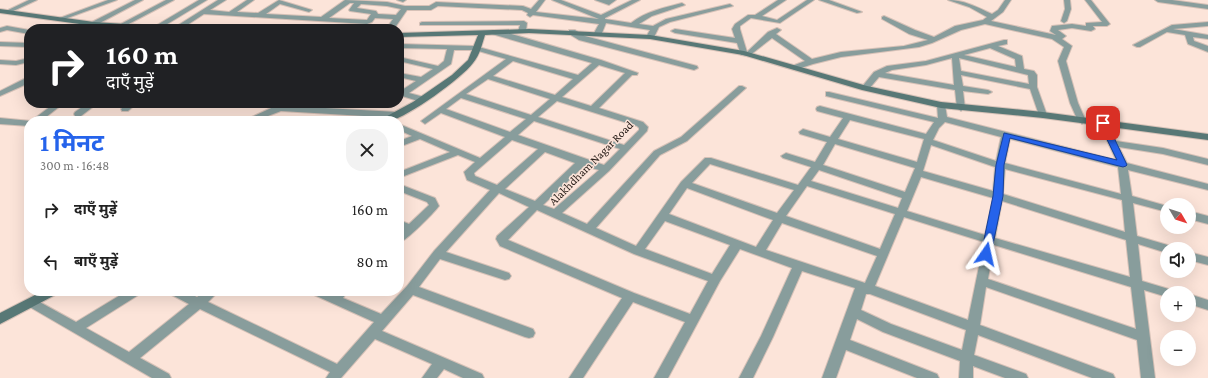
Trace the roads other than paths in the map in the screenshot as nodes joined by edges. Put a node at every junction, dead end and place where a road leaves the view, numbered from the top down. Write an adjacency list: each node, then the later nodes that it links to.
1 (34, 0): 36 (street)
2 (114, 0): 46 (street)
3 (140, 0): 52 (street)
4 (171, 0): 54 (street)
5 (204, 0): 55 (street)
6 (223, 0): 37 (street)
7 (251, 0): 39 (street)
8 (402, 0): 30 (street)
9 (424, 0): 33 (street)
10 (515, 0): 31 (street)
11 (542, 0): 35 (street)
12 (558, 0): 48 (street)
13 (598, 0): 14 (street)
14 (613, 0)
15 (637, 0): 48 (street)
16 (783, 0): 43 (street)
17 (811, 0): 51 (street)
18 (822, 0): 38 (street)
19 (951, 0): 49 (street)
20 (1008, 0): 49 (street)
21 (1067, 0): 50 (street)
22 (1088, 0): 78 (street)
23 (1158, 0): 28 (street)
24 (349, 1): 25 (street); 47 (street)
25 (359, 2): 30 (street); 42 (street)
26 (456, 3): 31 (street); 33 (street)
27 (682, 5): 60 (street)
28 (1191, 5): 32 (street); 40 (street)
29 (730, 6): 62 (street)
30 (394, 7): 33 (street)
31 (508, 7): 35 (street)
32 (1208, 7)
33 (409, 8): 44 (street)
34 (309, 10): 41 (street)
35 (532, 11): 48 (street); 61 (street)
36 (3, 12): 46 (street)
37 (203, 12): 39 (street); 56 (street)
38 (859, 12)
39 (230, 14): 41 (street)
40 (1208, 14)
41 (258, 16): 47 (street)
42 (373, 16): 44 (street); 47 (street)
43 (758, 16): 51 (street); 79 (street)
44 (398, 17): 57 (street)
45 (884, 18): 77 (street)
46 (60, 19): 52 (street)
47 (321, 20)
48 (602, 20): 60 (street); 70 (street)
49 (988, 20): 77 (street); 78 (street)
50 (1064, 21)
51 (778, 22): 71 (street)
52 (91, 23): 53 (street)
53 (95, 24)
54 (125, 24)
55 (163, 24)
56 (183, 24)
57 (393, 24)
58 (422, 24): 61 (street)
59 (1208, 24): 64 (street)
60 (633, 25): 62 (street)
61 (523, 27): 68 (street); 69 (street)
62 (654, 28): 75 (street)
63 (0, 30): 66 (street)
64 (1165, 30): 72 (street); 84 (street)
65 (675, 31): 79 (street)
66 (24, 32)
67 (482, 32): 68 (street); 74 (street); 87 (street)
68 (495, 32): 96 (street)
69 (572, 32): 70 (street); 97 (street)
70 (598, 33): 75 (street)
71 (771, 34): 89 (street); 94 (street)
72 (1188, 34): 76 (street); 88 (street)
73 (24, 35): 81 (street)
74 (404, 35)
75 (650, 37): 89 (street)
76 (1208, 37)
77 (934, 39): 94 (street)
78 (1059, 39): 140 (street)
79 (740, 41): 89 (street)
80 (1004, 42): 83 (street)
81 (4, 44): 82 (street)
82 (24, 45)
83 (990, 45): 90 (street); 100 (street)
84 (1137, 45)
85 (404, 46): 86 (street)
86 (451, 48): 87 (street); 99 (street)
87 (475, 48): 91 (street); 119 (street)
88 (1208, 50)
89 (747, 53): 98 (street)
90 (955, 56): 100 (street); 101 (street); 102 (street)
91 (511, 59): 104 (street); 105 (street)
92 (404, 60): 99 (street)
93 (24, 61): 95 (street)
94 (810, 61): 98 (street)
95 (0, 62)
96 (598, 62): 105 (street); 126 (street)
97 (694, 68)
98 (795, 68): 110 (street)
99 (437, 70): 106 (street)
100 (1020, 70): 108 (street)
101 (956, 72): 108 (street); 111 (street)
102 (877, 74): 110 (street); 111 (street)
103 (404, 75): 106 (street)
104 (486, 76): 117 (street); 118 (street, Alakhdham Nagar Road)
105 (579, 78): 118 (street)
106 (423, 80): 112 (street)
107 (24, 82): 114 (street)
108 (1033, 87): 132 (street)
109 (742, 88): 184 (street)
110 (865, 88): 120 (street)
111 (958, 88): 113 (street); 125 (street)
112 (404, 91)
113 (988, 92)
114 (0, 94)
115 (404, 94): 119 (street)
116 (829, 94): 137 (street)
117 (460, 95): 129 (street); 136 (street)
118 (558, 97): 126 (street, Alakhdham Nagar Road); 136 (street)
119 (421, 100): 131 (street)
120 (941, 105): 125 (street); 137 (street)
121 (53, 108): 133 (street)
122 (87, 108): 130 (street)
123 (280, 108): 128 (street); 134 (street)
124 (317, 108): 128 (street)
125 (961, 108): 132 (street)
126 (592, 109): 154 (street, Alakhdham Nagar Road)
127 (820, 109): 135 (street)
128 (314, 110): 131 (street)
129 (440, 110): 139 (street); 147 (street)
130 (78, 114)
131 (397, 115)
132 (1043, 115): 140 (street)
133 (41, 116)
134 (260, 116)
135 (848, 116): 149 (street); 150 (street)
136 (533, 118): 147 (street); 154 (street)
137 (941, 120): 145 (street); 149 (street)
138 (0, 121): 141 (street)
139 (425, 121)
140 (1082, 121): 142 (street)
141 (24, 123)
142 (1103, 123): 148 (street); 152 (street)
143 (404, 128): 146 (street)
144 (803, 132): 150 (street)
145 (1006, 135): 160 (street); 161 (street)
146 (420, 136): 151 (street); 155 (street)
147 (512, 136): 153 (street); 157 (street)
148 (1208, 137)
149 (929, 140): 160 (street); 164 (street)
150 (834, 141): 162 (street); 164 (street)
151 (404, 142)
152 (1114, 143): 159 (street); 161 (street)
153 (544, 148): 158 (street); 170 (street)
154 (625, 148): 163 (street, Alakhdham Nagar Road)
155 (458, 152): 157 (street); 165 (street)
156 (786, 156): 162 (street)
157 (482, 162): 170 (street)
158 (582, 162): 163 (street); 174 (street)
159 (1208, 162)
160 (1000, 165): 172 (street); 173 (street)
161 (1123, 165): 168 (street); 173 (street)
162 (817, 166): 167 (street); 171 (street)
163 (606, 169): 177 (street, Alakhdham Nagar Road)
164 (919, 169): 171 (street); 172 (street)
165 (404, 173)
166 (685, 184): 167 (street); 178 (street); 180 (street)
167 (803, 185): 176 (street); 180 (street)
168 (1208, 187)
169 (404, 189): 183 (street)
170 (498, 189): 174 (street); 192 (street)
171 (908, 196): 176 (street)
172 (998, 196): 186 (street); 187 (street)
173 (1128, 199): 175 (street); 186 (street)
174 (536, 206): 177 (street); 209 (street)
175 (1160, 207)
176 (901, 212): 187 (street); 193 (street)
177 (555, 214): 184 (street, Alakhdham Nagar Road)
178 (663, 216): 188 (street); 190 (street)
179 (1196, 217): 181 (street)
180 (779, 218): 191 (street); 193 (street)
181 (1208, 220)
182 (404, 226): 183 (street)
183 (411, 229): 185 (street)
184 (589, 229): 190 (street, Alakhdham Nagar Road)
185 (404, 235)
186 (1133, 239): 189 (street); 200 (street)
187 (989, 240): 199 (street); 200 (street)
188 (737, 244): 191 (street); 198 (street)
189 (1160, 247)
190 (638, 251): 198 (street, Alakhdham Nagar Road)
191 (758, 252): 196 (street)
192 (438, 254): 197 (street); 202 (street)
193 (883, 254): 201 (street)
194 (1196, 258): 195 (street)
195 (1208, 261)
196 (799, 266): 201 (street); 233 (street)
197 (505, 276)
198 (715, 278): 217 (street)
199 (981, 281): 218 (street); 222 (street)
200 (1138, 284): 203 (street); 222 (street)
201 (865, 288): 214 (street); 218 (street)
202 (411, 289): 216 (street); 221 (street)
203 (1160, 291)
204 (44, 296): 212 (street)
205 (128, 296): 219 (street)
206 (185, 296): 211 (street)
207 (206, 296): 211 (street)
208 (340, 296): 216 (street)
209 (630, 296): 217 (street); 231 (street)
210 (1196, 301): 213 (street)
211 (198, 302): 225 (street); 227 (street)
212 (32, 303): 215 (street); 219 (street)
213 (1208, 305)
214 (854, 312): 223 (street); 224 (street)
215 (0, 319)
216 (382, 320): 220 (street)
217 (693, 320): 232 (street)
218 (973, 327): 224 (street); 238 (street)
219 (76, 328): 225 (street)
220 (372, 332): 226 (street); 227 (street)
221 (529, 333)
222 (1143, 337): 239 (street)
223 (843, 343): 234 (street); 235 (street)
224 (967, 358): 236 (street); 237 (street)
225 (130, 359): 228 (street)
226 (442, 362): 229 (street); 230 (street)
227 (336, 374)
228 (164, 378)
229 (429, 378)
230 (477, 378)
231 (576, 378)
232 (661, 378)
233 (746, 378)
234 (829, 378)
235 (932, 378)
236 (966, 378)
237 (1021, 378)
238 (1108, 378)
239 (1148, 378)

